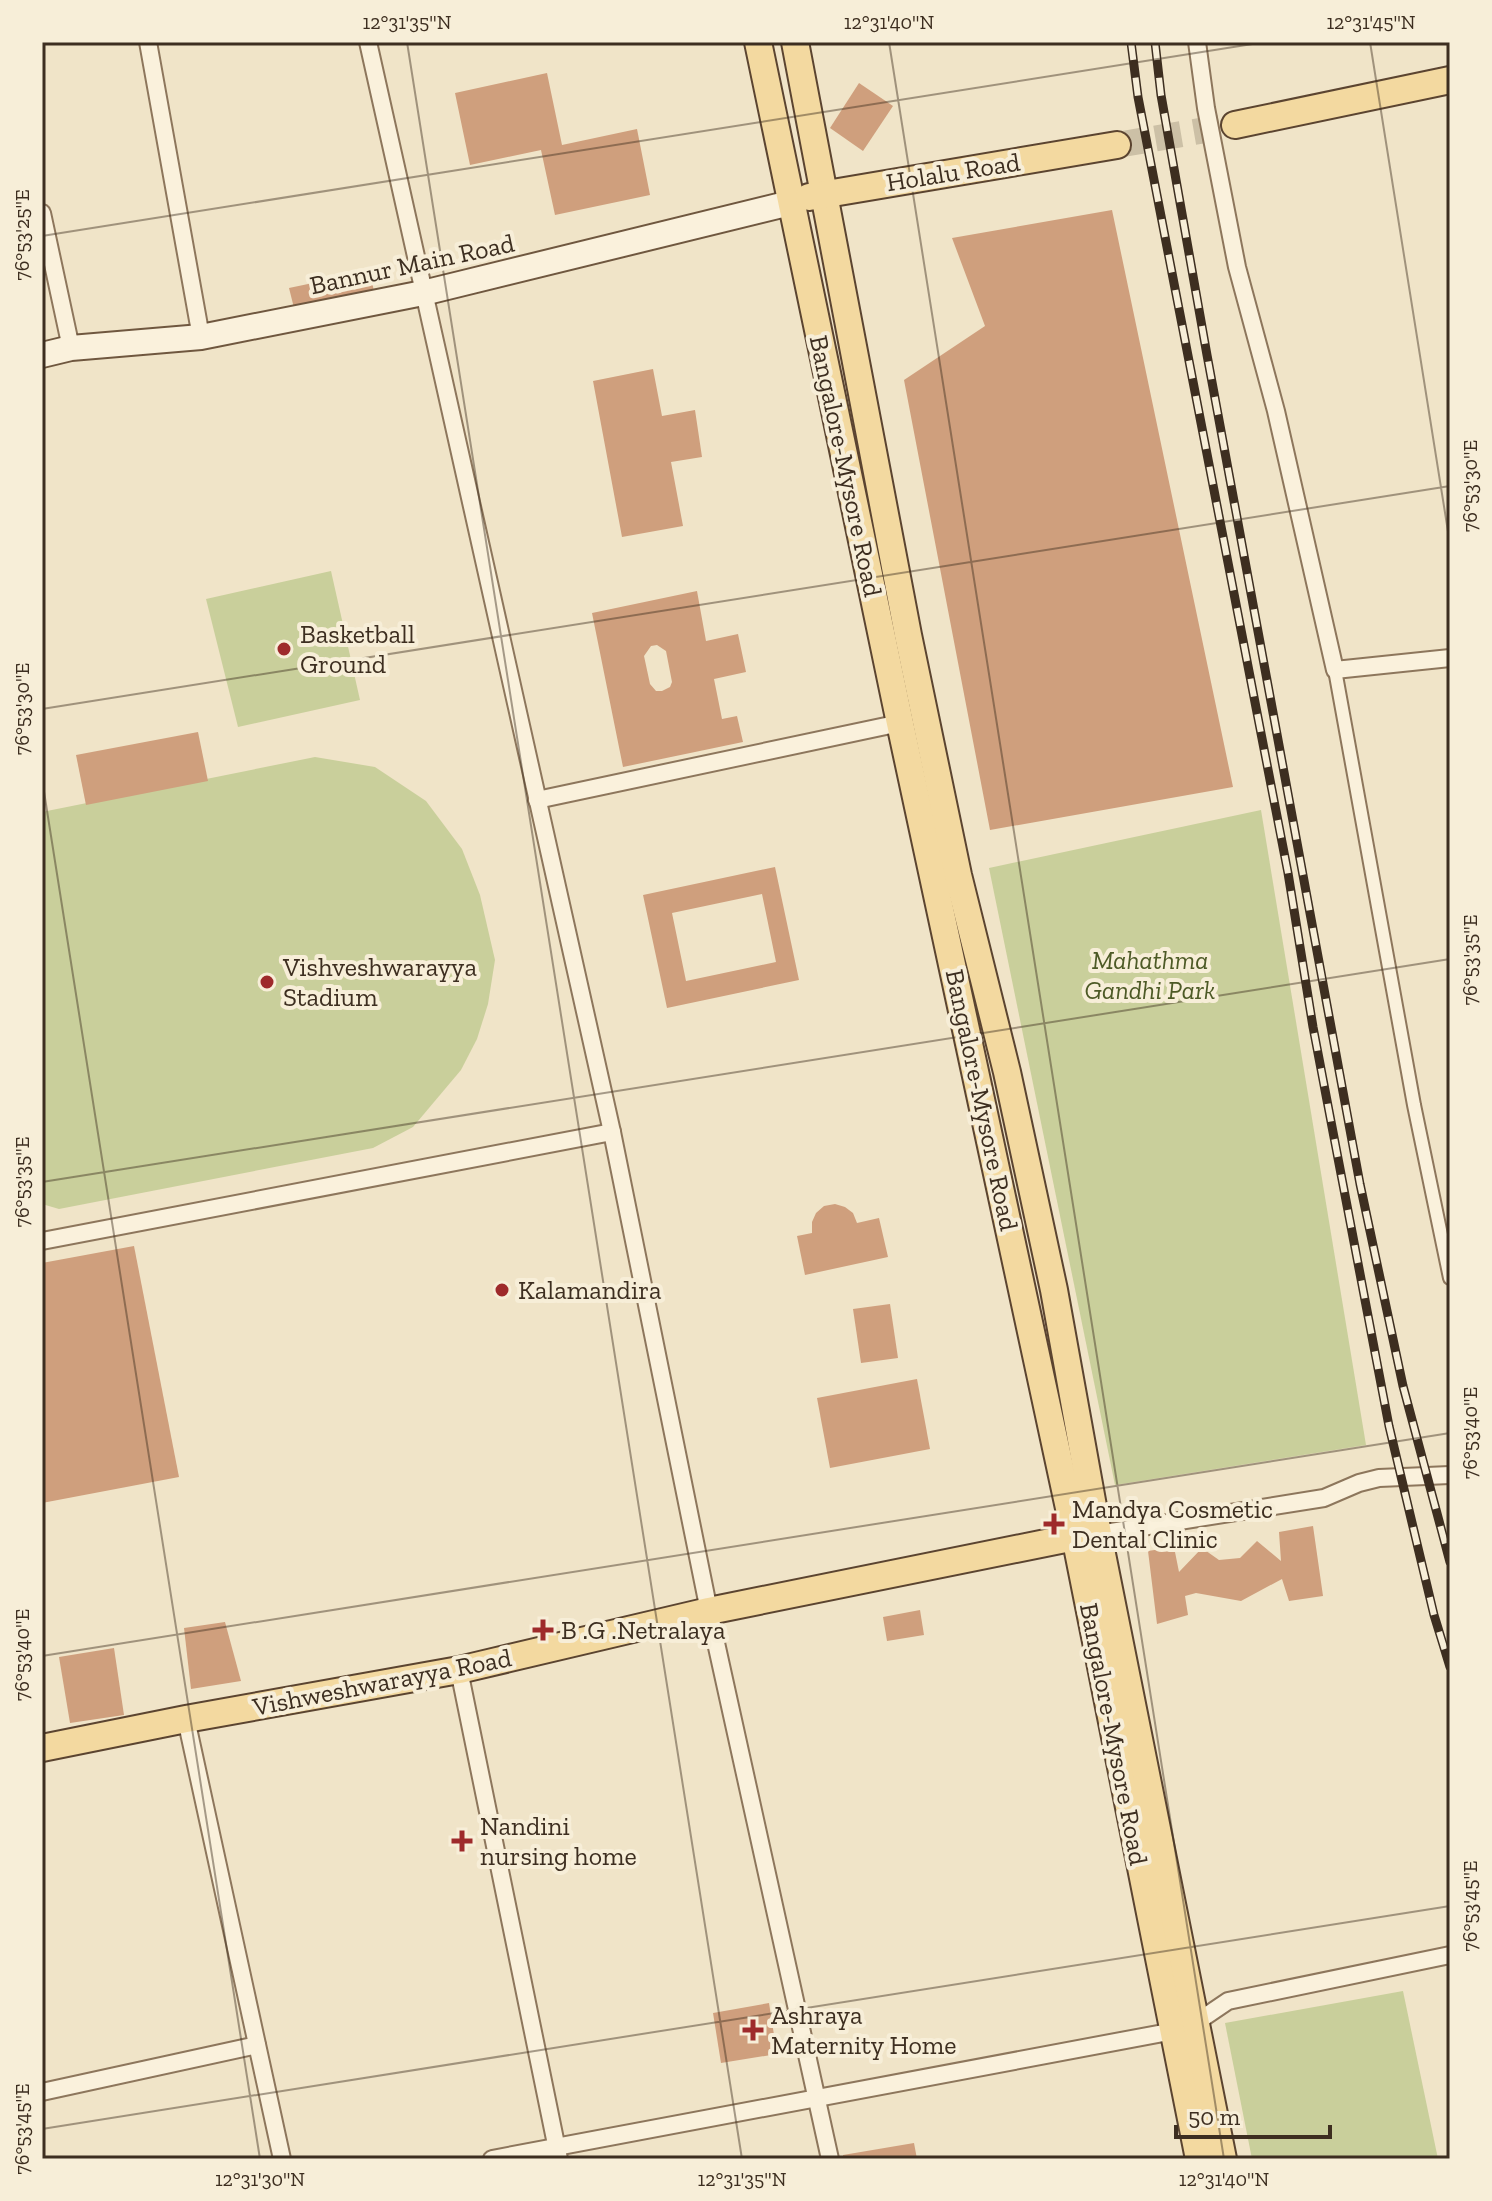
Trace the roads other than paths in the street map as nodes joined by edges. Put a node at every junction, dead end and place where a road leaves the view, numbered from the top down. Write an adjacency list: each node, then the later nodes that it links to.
1 (148, 42): 13 (street)
2 (368, 42): 12 (street)
3 (758, 42): 10 (main road, Bangalore-Mysore Road)
4 (795, 42): 9 (main road, Bangalore-Mysore Road)
5 (1197, 42): 17 (street)
6 (1450, 80): 7 (main road)
7 (1235, 125)
8 (1117, 145): 9 (main road, Holalu Road)
9 (823, 193): 10 (main road, Holalu Road); 24 (main road, Bangalore-Mysore Road)
10 (790, 203): 12 (main road, Bannur Main Road); 18 (main road, Bangalore-Mysore Road)
11 (42, 213): 14 (street)
12 (423, 293): 13 (main road, Bannur Main Road); 19 (street)
13 (201, 337): 14 (main road, Bannur Main Road)
14 (71, 348): 15 (main road, Bannur Main Road)
15 (42, 355)
16 (1450, 658): 17 (street)
17 (1335, 670): 22 (street)
18 (900, 723): 19 (street); 24 (main road, Bangalore-Mysore Road)
19 (537, 800): 20 (street)
20 (612, 1132): 21 (street); 25 (street)
21 (42, 1241)
22 (1450, 1278)
23 (1450, 1475): 24 (street)
24 (1086, 1535): 25 (main road, Vishweshwarayya Road); 30 (main road, Bangalore-Mysore Road)
25 (709, 1611): 26 (main road, Vishweshwarayya Road); 33 (street)
26 (459, 1670): 27 (main road, Vishweshwarayya Road); 34 (street)
27 (186, 1719): 28 (main road, Vishweshwarayya Road); 31 (street)
28 (42, 1748)
29 (1450, 1955): 30 (street)
30 (1185, 2027): 33 (street); 38 (main road, Bangalore-Mysore Road); 39 (main road, Bangalore-Mysore Road)
31 (257, 2045): 32 (street); 35 (street)
32 (42, 2092)
33 (817, 2098): 34 (street); 37 (street)
34 (558, 2153): 36 (street)
35 (282, 2159)
36 (492, 2159)
37 (830, 2159)
38 (1199, 2159)
39 (1223, 2159)

